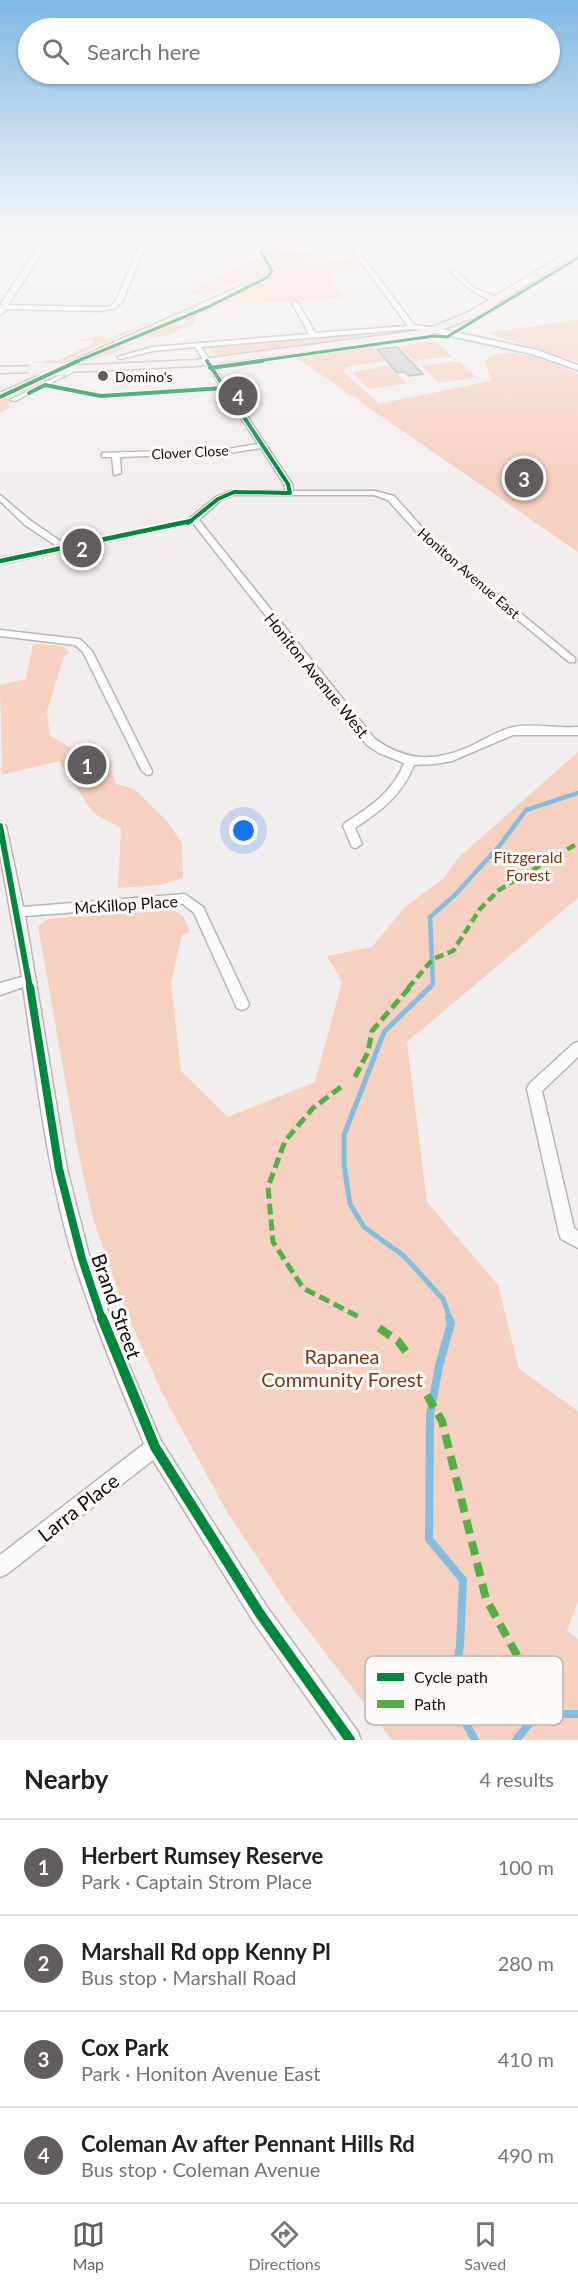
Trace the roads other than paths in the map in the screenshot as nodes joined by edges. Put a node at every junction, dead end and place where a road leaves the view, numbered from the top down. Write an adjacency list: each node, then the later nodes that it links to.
1 (302, 316): 6 (street)
2 (404, 316): 4 (street)
3 (469, 316): 5 (highway)
4 (412, 327): 5 (street); 6 (street)
5 (436, 330): 9 (highway); 11 (street)
6 (313, 335): 7 (street)
7 (197, 345): 8 (street); 9 (street)
8 (120, 357): 10 (highway)
9 (207, 361): 10 (highway); 15 (street)
10 (89, 368): 12 (highway)
11 (578, 368)
12 (71, 369): 13 (highway, bridge); 14 (street)
13 (0, 370)
14 (13, 400)
15 (263, 446): 17 (street, Clover Close); 19 (street)
16 (105, 455): 17 (street, Clover Close)
17 (116, 455): 18 (street)
18 (117, 473)
19 (290, 493): 21 (street, Honiton Avenue East); 25 (street, Honiton Avenue East)
20 (0, 497): 22 (street)
21 (195, 520): 22 (street); 27 (street, Honiton Avenue West)
22 (65, 548): 23 (street)
23 (0, 561)
24 (0, 633): 28 (street)
25 (572, 660)
26 (578, 732): 27 (street, Honiton Avenue West)
27 (410, 762): 30 (street)
28 (147, 771)
29 (0, 826): 31 (street, Brand Street)
30 (356, 844)
31 (18, 912): 32 (street, Brand Street); 34 (street, McKillop Place)
32 (29, 980): 33 (street); 37 (street, Brand Street)
33 (0, 989)
34 (243, 1004)
35 (578, 1048): 36 (street)
36 (578, 1240)
37 (155, 1448): 38 (street, Larra Place); 39 (street, Brand Street)
38 (0, 1567)
39 (350, 1740)

